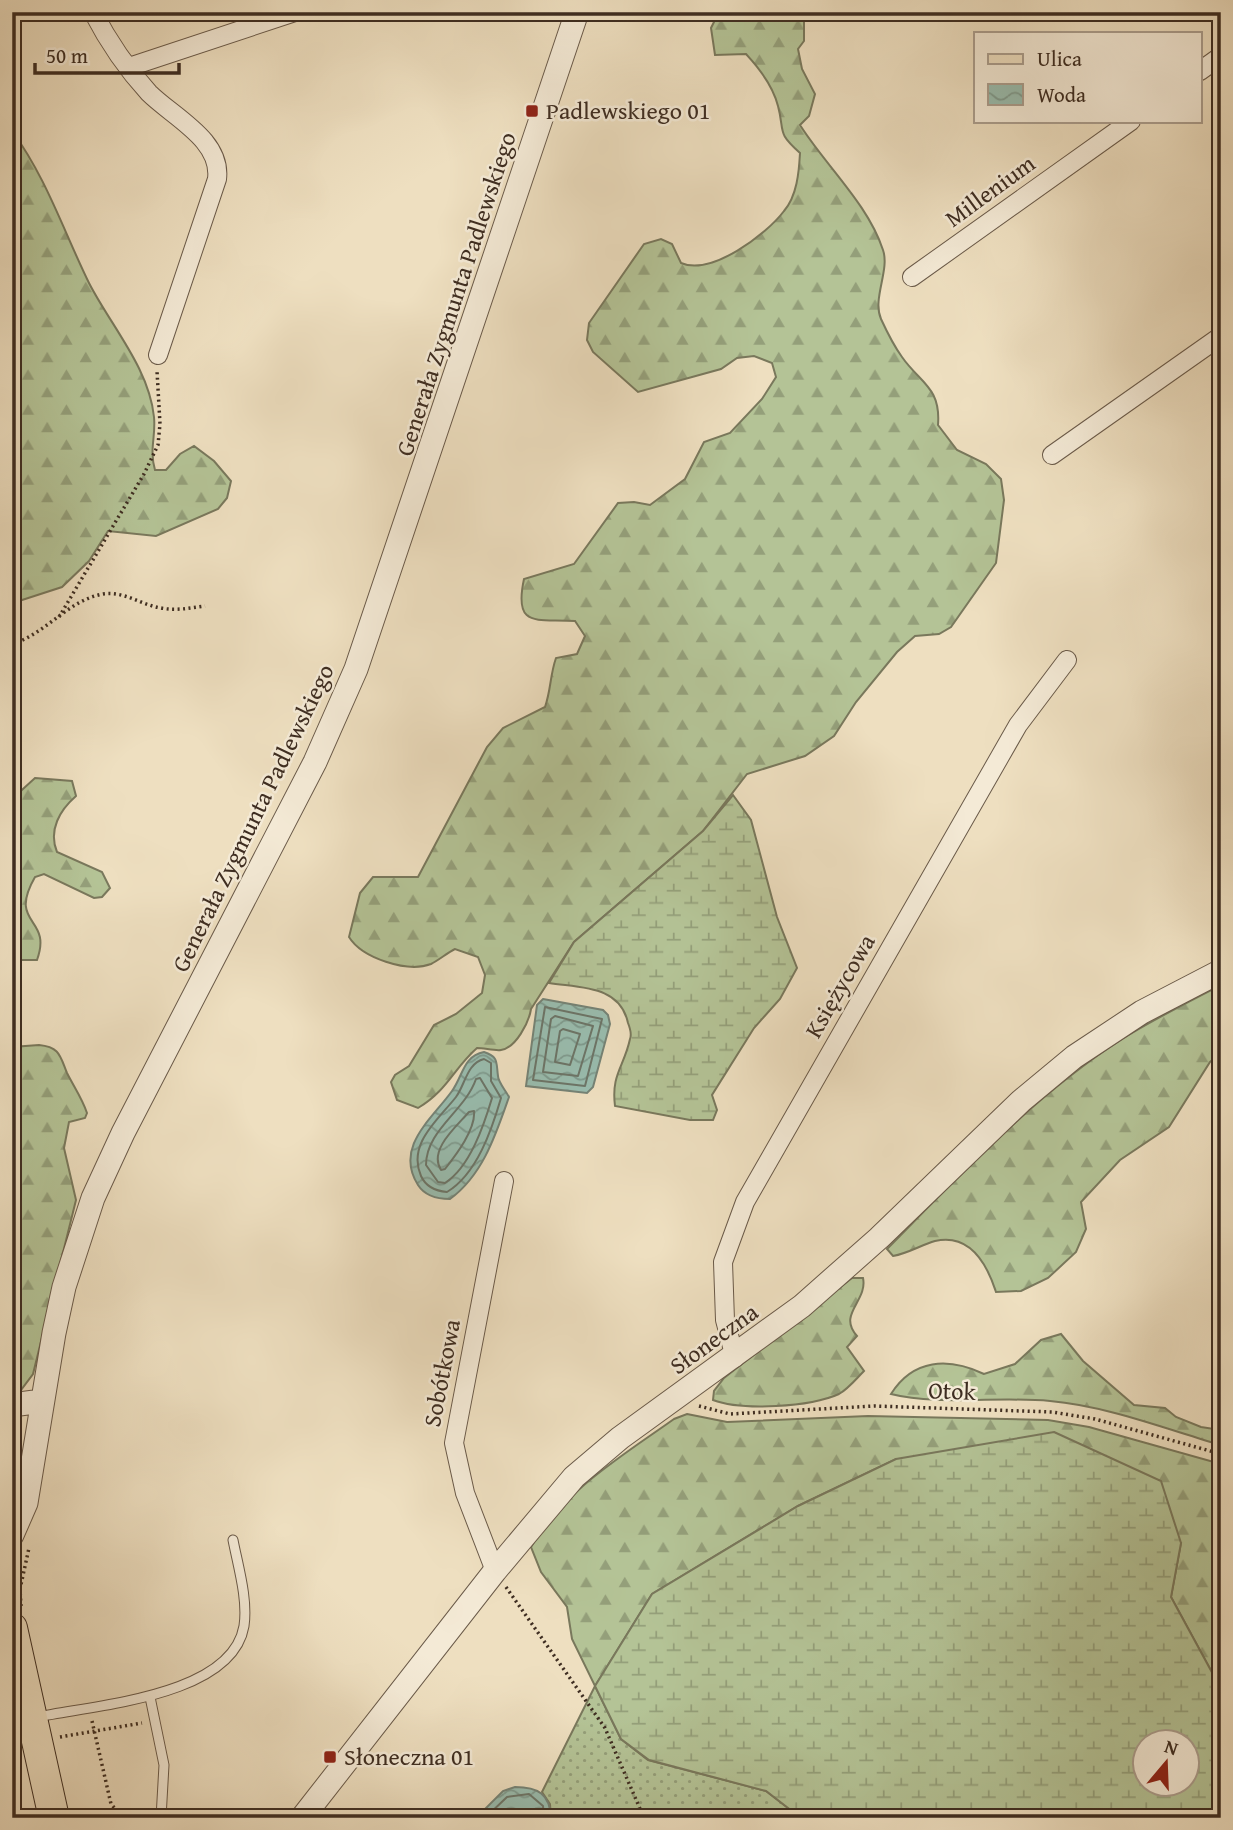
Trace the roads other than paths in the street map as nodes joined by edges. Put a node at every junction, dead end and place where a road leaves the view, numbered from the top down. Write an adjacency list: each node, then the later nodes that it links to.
1 (93, 12): 5 (street)
2 (295, 12): 5 (street)
3 (578, 12): 16 (street, Generała Zygmunta Padlewskiego)
4 (1221, 56): 6 (street)
5 (129, 67): 10 (street)
6 (1202, 70)
7 (1130, 122): 8 (street, Millenium)
8 (912, 278)
9 (1221, 336): 11 (street)
10 (158, 355)
11 (1052, 454)
12 (1068, 660): 15 (street, Księżycowa)
13 (1221, 971): 15 (street, Słoneczna)
14 (504, 1181): 20 (street, Sobótkowa)
15 (735, 1357): 20 (street, Słoneczna)
16 (42, 1401): 17 (street); 18 (street, Generała Zygmunta Padlewskiego)
17 (12, 1405)
18 (12, 1535)
19 (233, 1540): 22 (lane)
20 (495, 1571): 26 (street, Słoneczna)
21 (12, 1628): 23 (main road)
22 (150, 1697): 23 (lane); 25 (lane)
23 (32, 1718): 24 (main road)
24 (54, 1818)
25 (161, 1818)
26 (302, 1818)

